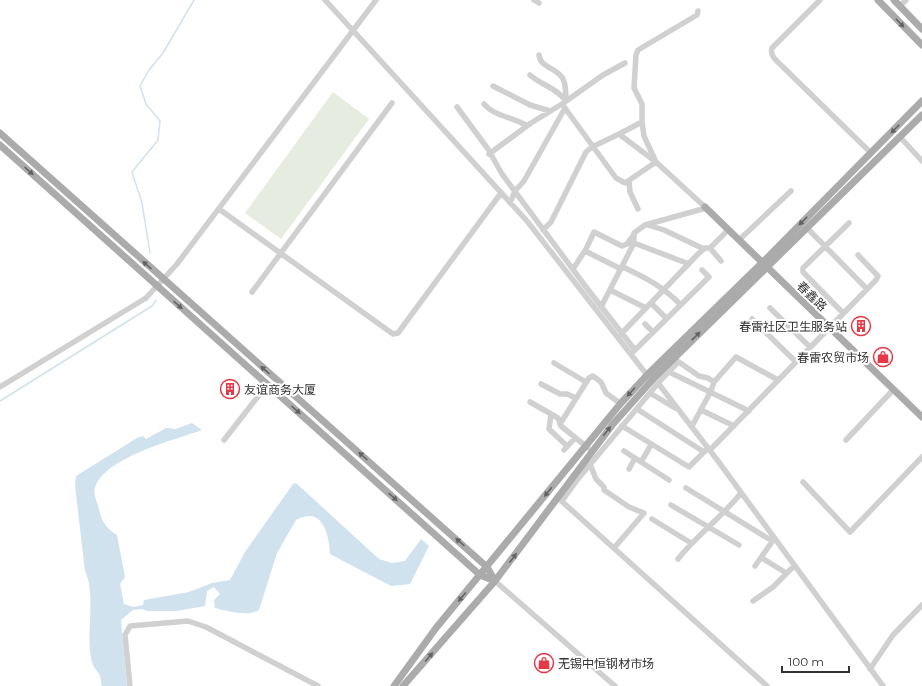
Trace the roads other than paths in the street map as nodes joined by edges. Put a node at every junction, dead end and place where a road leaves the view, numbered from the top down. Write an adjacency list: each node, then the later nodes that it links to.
1 (325, 0): 10 (street)
2 (376, 0): 10 (street)
3 (820, 0): 30 (street)
4 (878, 0): 11 (main road, one-way to 11)
5 (894, 0): 7 (main road)
6 (906, 0): 7 (street)
7 (900, 6): 9 (main road)
8 (698, 11): 23 (street)
9 (922, 29)
10 (353, 31): 37 (street); 40 (street)
11 (922, 45)
12 (538, 55): 19 (street)
13 (625, 63): 19 (street)
14 (530, 75): 19 (street)
15 (493, 86): 21 (street)
16 (922, 102): 30 (main road, one-way to 30)
17 (392, 103): 53 (street)
18 (484, 104): 24 (street)
19 (564, 105): 21 (street); 29 (street); 35 (street)
20 (457, 107): 31 (street)
21 (550, 111): 24 (street)
22 (922, 115): 27 (main road)
23 (642, 122): 26 (street); 33 (street)
24 (527, 126): 31 (street)
25 (0, 133): 61 (main road, one-way to 25)
26 (619, 134): 29 (street); 33 (street)
27 (900, 137): 32 (street); 44 (main road)
28 (0, 145): 62 (main road, one-way to 62)
29 (592, 146): 34 (street); 45 (street)
30 (871, 153): 57 (main road, one-way to 57)
31 (489, 154): 35 (street)
32 (922, 161)
33 (656, 162): 34 (street); 39 (street)
34 (629, 181): 41 (street)
35 (515, 191): 38 (street); 45 (street)
36 (791, 192): 48 (street)
37 (501, 193): 38 (street); 53 (street)
38 (510, 203): 80 (street)
39 (706, 208): 43 (street); 46 (main road, 春鑫路)
40 (219, 209): 53 (street); 61 (street)
41 (638, 209)
42 (849, 223): 50 (street)
43 (648, 225): 47 (street); 51 (street)
44 (807, 228): 50 (street); 57 (main road)
45 (543, 230): 59 (street)
46 (728, 230): 48 (main road, 春鑫路); 51 (street)
47 (633, 236): 49 (street); 52 (street)
48 (739, 240): 57 (main road, 春鑫路)
49 (634, 243): 56 (street); 58 (street)
50 (824, 247): 64 (street); 72 (street)
51 (707, 249): 55 (street); 56 (street)
52 (585, 251): 58 (street); 59 (street)
53 (281, 253): 66 (street)
54 (858, 254): 64 (street)
55 (721, 261)
56 (689, 264): 63 (street)
57 (765, 265): 76 (main road, 春鑫路); 81 (main road, one-way to 57); 85 (main road)
58 (622, 268): 63 (street); 65 (street)
59 (573, 269): 69 (street)
60 (702, 270): 68 (street)
61 (163, 279): 62 (street); 140 (main road, one-way to 61)
62 (157, 286): 91 (main road, one-way to 91); 92 (street)
63 (665, 289): 67 (street); 68 (street)
64 (867, 289): 72 (street)
65 (610, 290): 69 (street); 70 (street)
66 (252, 292)
67 (651, 303): 70 (street); 73 (street)
68 (680, 304): 73 (street)
69 (601, 307): 78 (street)
70 (646, 308): 78 (street)
71 (770, 308): 79 (street)
72 (843, 313): 76 (street)
73 (666, 318): 77 (street)
74 (752, 318): 82 (street)
75 (645, 324): 77 (street)
76 (828, 329): 79 (street); 94 (main road, 春鑫路)
77 (653, 332): 80 (street)
78 (621, 334): 80 (street)
79 (810, 348): 82 (street)
80 (633, 352): 85 (street)
81 (676, 360): 84 (street); 88 (street); 117 (main road, one-way to 81)
82 (796, 362): 86 (street)
83 (554, 363): 87 (street)
84 (669, 372): 89 (street); 93 (street)
85 (647, 375): 98 (main road, one-way to 98)
86 (778, 380): 88 (street); 102 (street)
87 (586, 382): 96 (street); 98 (street)
88 (714, 382): 93 (street)
89 (658, 383): 95 (street); 100 (street)
90 (541, 384): 96 (street)
91 (268, 385): 111 (street); 142 (main road, one-way to 142)
92 (0, 387)
93 (711, 391): 101 (street); 102 (street)
94 (893, 391): 104 (main road, 春鑫路); 105 (main road, 春鑫路); 112 (street)
95 (650, 393): 99 (street); 100 (street)
96 (576, 398): 106 (street)
97 (530, 402): 103 (street)
98 (621, 404): 114 (main road)
99 (637, 409): 107 (street); 115 (street)
100 (679, 410): 108 (street)
101 (701, 410): 108 (street); 109 (street)
102 (749, 410): 109 (street)
103 (551, 414): 106 (street); 110 (street)
104 (922, 417)
105 (922, 422)
106 (560, 424): 110 (street)
107 (622, 426): 113 (street); 117 (street)
108 (692, 426): 115 (street)
109 (734, 426): 115 (street)
110 (575, 438): 114 (street)
111 (224, 440)
112 (846, 440)
113 (651, 445): 115 (street); 120 (street)
114 (586, 446): 117 (street); 140 (main road, one-way to 140)
115 (708, 450): 126 (street)
116 (624, 451): 119 (street)
117 (593, 455): 121 (street); 127 (main road)
118 (922, 457): 124 (street)
119 (635, 458): 120 (street); 122 (street)
120 (641, 462): 123 (street)
121 (590, 464): 127 (street); 135 (street)
122 (629, 469)
123 (669, 480)
124 (803, 482)
125 (686, 488): 129 (street)
126 (741, 493): 129 (street); 132 (street)
127 (560, 499): 135 (street); 143 (main road, one-way to 127)
128 (671, 505): 131 (street)
129 (724, 511): 131 (street); 132 (street)
130 (652, 519): 133 (street)
131 (708, 527): 133 (street); 134 (street)
132 (774, 539): 136 (street); 139 (street)
133 (691, 543): 137 (street)
134 (739, 545)
135 (614, 548): 152 (street)
136 (762, 558): 138 (street); 141 (street)
137 (678, 559)
138 (755, 566)
139 (794, 566): 141 (street); 146 (street)
140 (487, 567): 142 (main road); 143 (main road)
141 (786, 573): 144 (street)
142 (480, 575): 143 (main road); 149 (main road, one-way to 149)
143 (495, 581): 150 (main road, one-way to 143); 151 (street)
144 (753, 601)
145 (922, 605): 146 (street)
146 (870, 668): 153 (street)
147 (130, 686): 148 (street)
148 (318, 686)
149 (394, 686)
150 (403, 686)
151 (615, 686)
152 (767, 686)
153 (883, 686)

